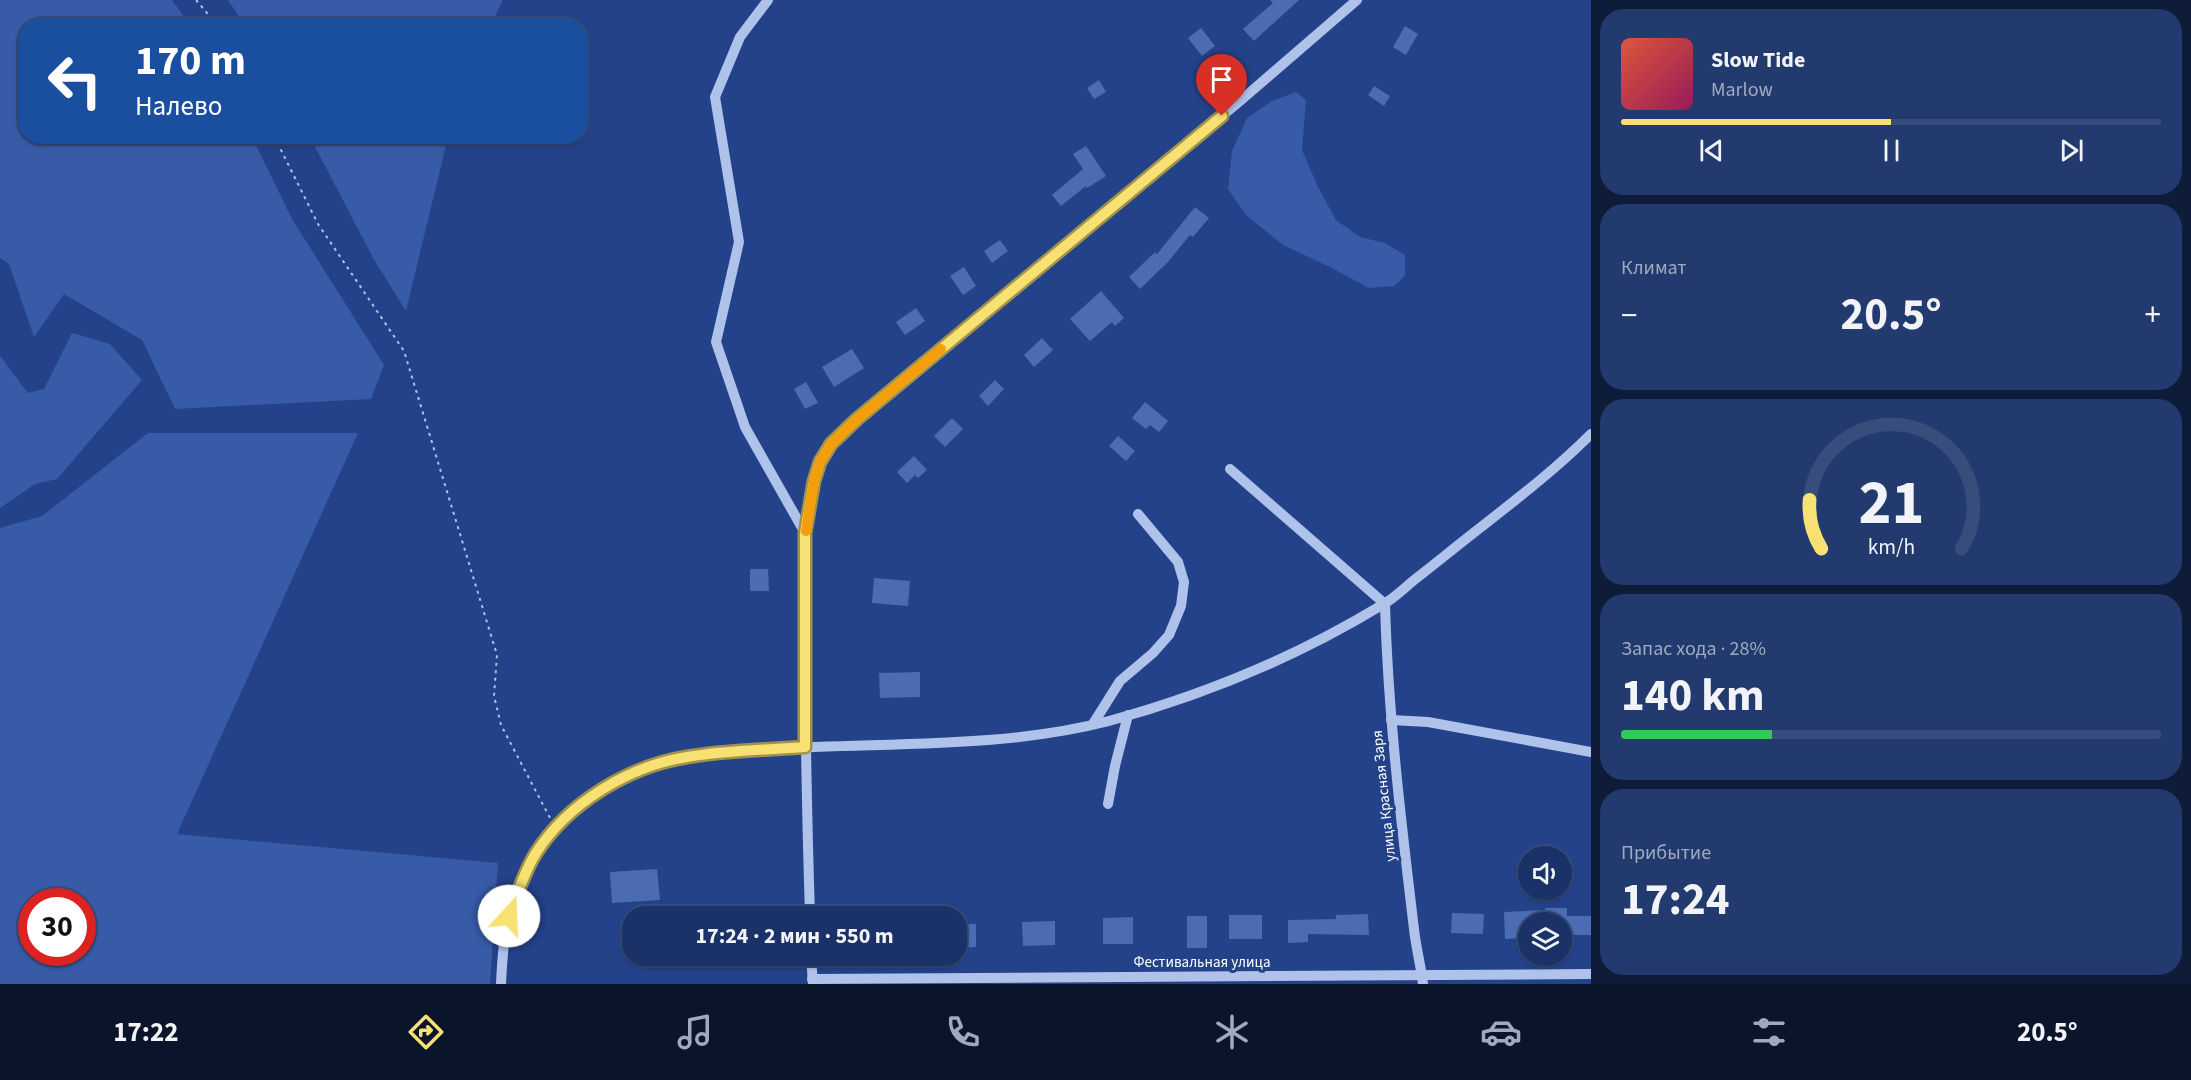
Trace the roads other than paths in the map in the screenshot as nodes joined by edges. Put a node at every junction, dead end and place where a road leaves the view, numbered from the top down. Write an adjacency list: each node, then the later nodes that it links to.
1 (768, 0): 6 (street)
2 (1357, 0): 6 (street)
3 (1591, 434): 7 (street)
4 (1230, 469): 7 (street)
5 (1138, 514): 10 (street)
6 (805, 533): 11 (street)
7 (1385, 604): 8 (street); 9 (street, улица Красная Заря)
8 (1128, 715): 10 (street); 13 (street)
9 (1391, 720): 12 (street); 16 (street, улица Красная Заря)
10 (1093, 724): 11 (street)
11 (805, 747): 14 (street); 18 (street)
12 (1591, 752)
13 (1108, 804)
14 (810, 906)
15 (1591, 974): 16 (street, Фестивальная улица)
16 (1422, 980): 17 (street, Фестивальная улица)
17 (812, 981)
18 (501, 984)

